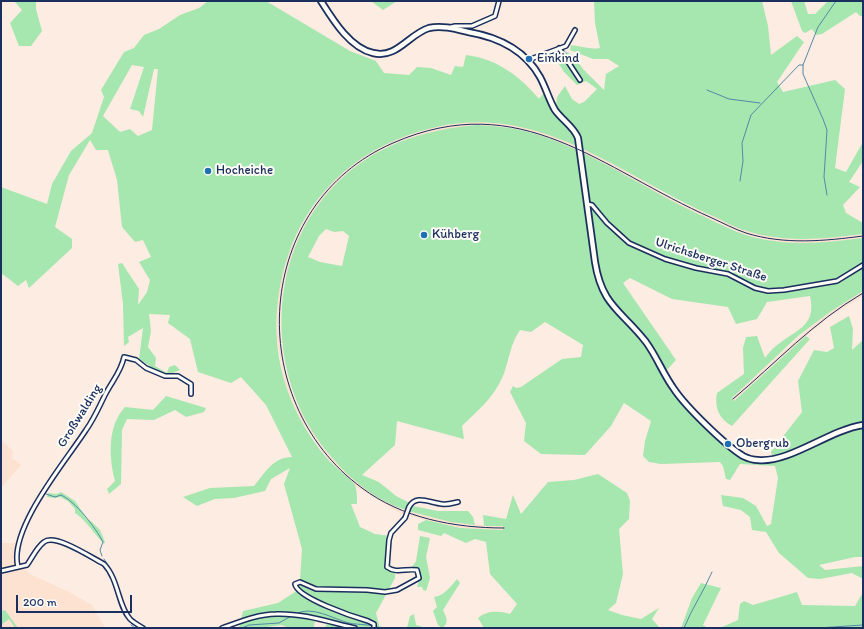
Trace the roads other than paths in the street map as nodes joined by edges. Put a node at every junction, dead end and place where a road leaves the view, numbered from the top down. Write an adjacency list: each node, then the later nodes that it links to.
1 (321, 1): 3 (street)
2 (499, 1): 3 (street)
3 (449, 28): 6 (street)
4 (575, 30): 5 (street)
5 (559, 48): 6 (street); 7 (street)
6 (528, 60): 8 (street)
7 (580, 80)
8 (587, 204): 9 (street, Ulrichsberger Straße); 11 (street)
9 (863, 265)
10 (191, 394): 13 (street, Großwalding)
11 (863, 425)
12 (458, 502): 15 (street, bridge)
13 (18, 567): 14 (street); 16 (street)
14 (1, 571)
15 (374, 626)
16 (143, 628)
17 (222, 628): 18 (street)
18 (355, 628)

